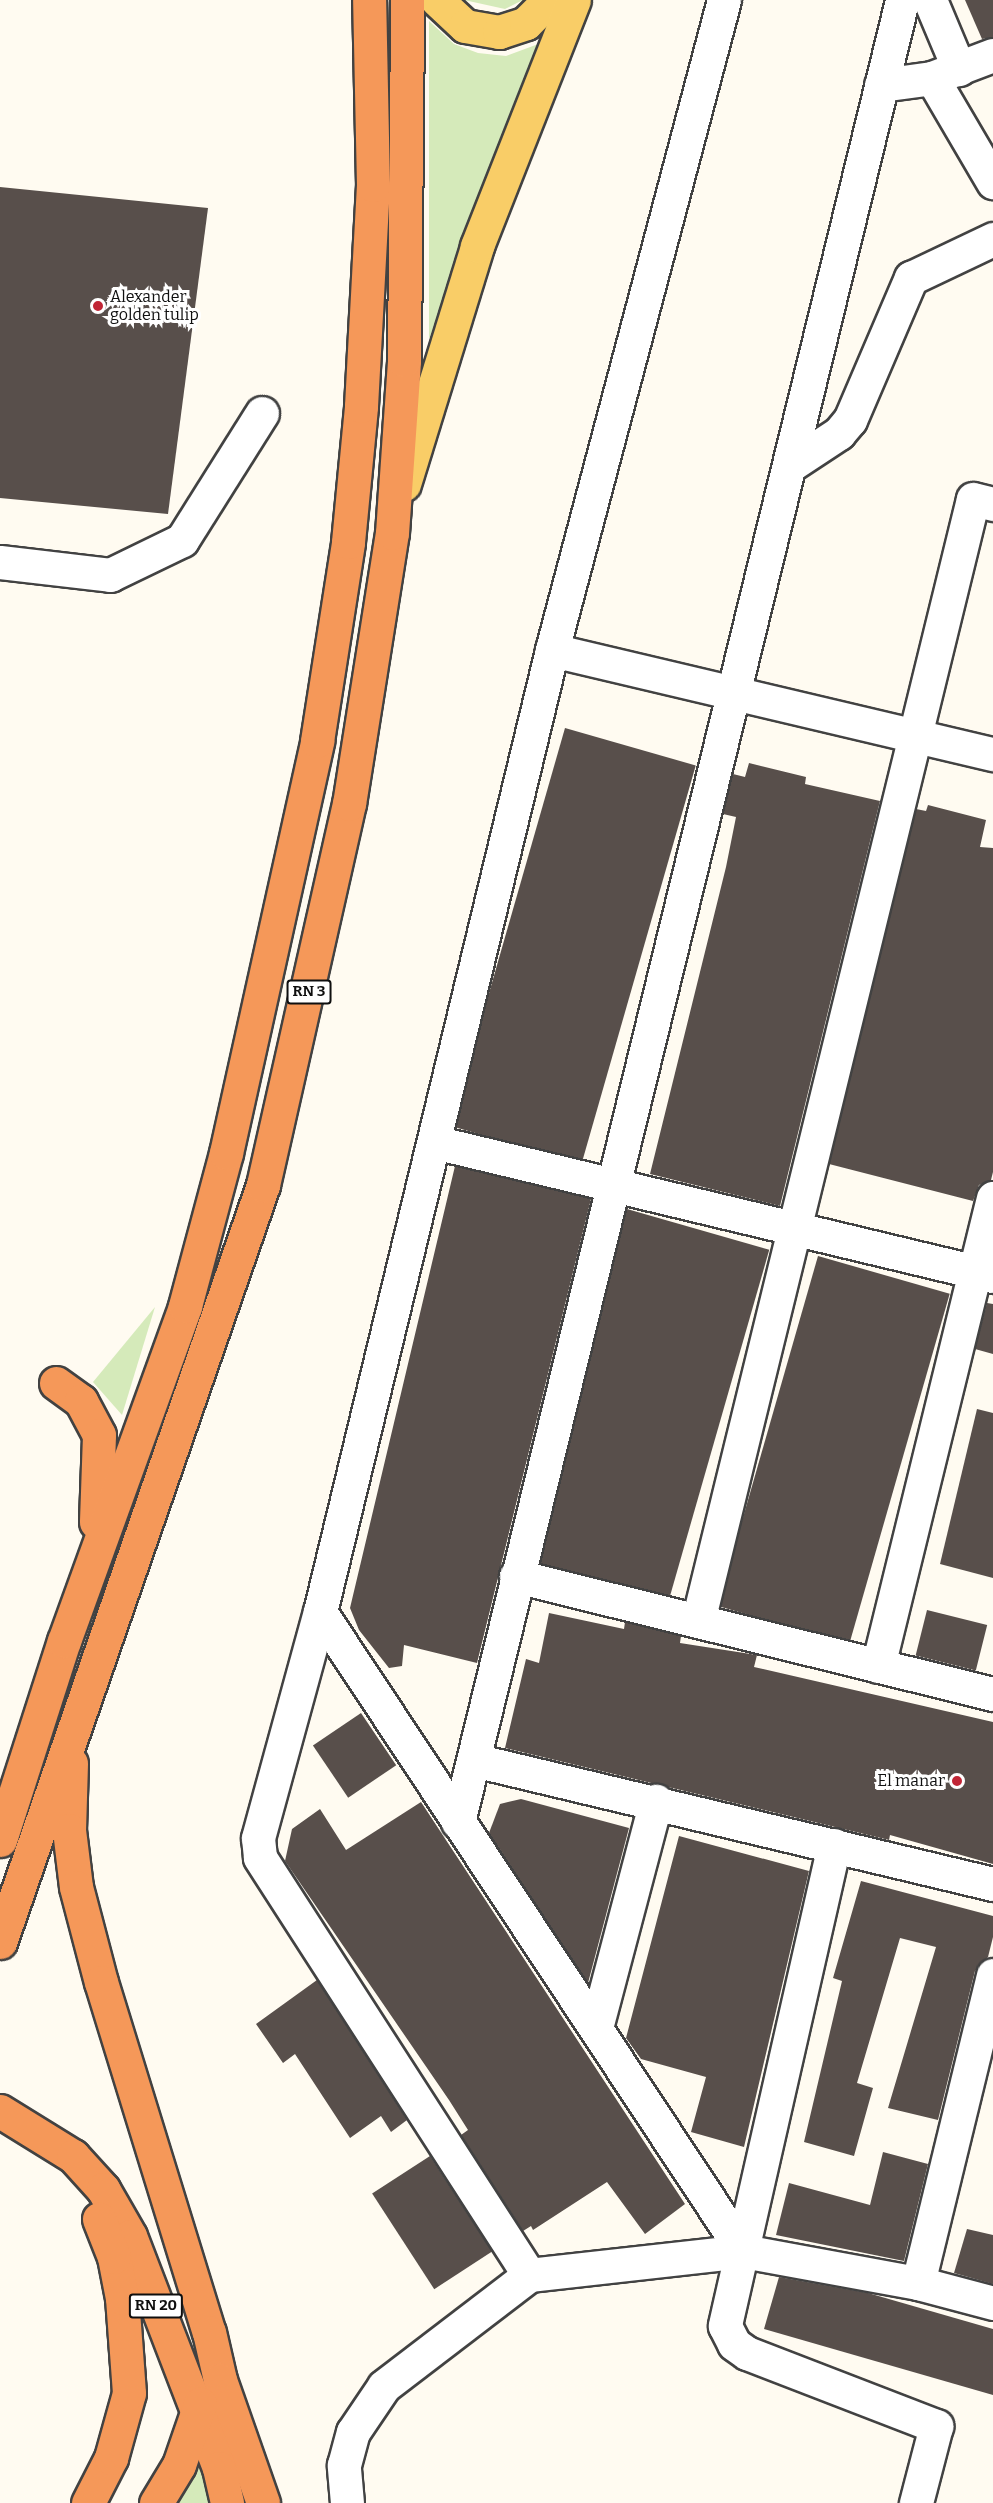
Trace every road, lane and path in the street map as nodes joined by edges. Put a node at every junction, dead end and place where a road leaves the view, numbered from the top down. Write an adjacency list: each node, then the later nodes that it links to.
1 (369, 0): 29 (highway, RN 3)
2 (407, 0): 17 (highway, RN 3)
3 (437, 0): 4 (main road)
4 (549, 0)
5 (574, 0): 17 (main road)
6 (724, 0): 19 (street)
7 (902, 0): 11 (street)
8 (930, 0): 10 (street)
9 (993, 55): 10 (street)
10 (946, 74): 11 (street); 12 (street)
11 (881, 86): 15 (street)
12 (993, 182)
13 (993, 239): 15 (street)
14 (262, 413): 18 (street)
15 (789, 466): 20 (street)
16 (993, 504): 21 (street)
17 (392, 533): 35 (highway, RN 3)
18 (0, 562)
19 (552, 650): 20 (street); 23 (street)
20 (735, 693): 21 (street); 24 (street)
21 (916, 736): 22 (street); 26 (street)
22 (993, 754)
23 (434, 1142): 24 (street); 31 (street)
24 (613, 1184): 26 (street); 30 (street)
25 (993, 1198): 27 (street)
26 (797, 1229): 27 (street); 32 (street)
27 (984, 1274): 33 (street)
28 (56, 1383): 29 (highway)
29 (94, 1554): 37 (highway, RN 3)
30 (516, 1576): 32 (street); 36 (street)
31 (320, 1612): 40 (street); 50 (street)
32 (698, 1621): 33 (street)
33 (878, 1666): 34 (street)
34 (993, 1695)
35 (80, 1706): 44 (highway, RN 3); 53 (highway)
36 (474, 1760): 38 (street); 40 (street)
37 (25, 1763): 39 (highway); 41 (highway, RN 3)
38 (656, 1801): 42 (street); 46 (street)
39 (0, 1802)
40 (458, 1822): 46 (street)
41 (0, 1840)
42 (834, 1845): 43 (street); 49 (street)
43 (993, 1884)
44 (0, 1942)
45 (993, 1975): 51 (street)
46 (597, 2024): 49 (street)
47 (0, 2111): 48 (highway)
48 (42, 2137): 54 (highway, RN 20); 55 (highway)
49 (743, 2250): 50 (street); 51 (street); 60 (street)
50 (529, 2275): 59 (street)
51 (918, 2283): 52 (street)
52 (993, 2303)
53 (210, 2332): 54 (highway); 58 (highway)
54 (198, 2414): 56 (highway); 57 (highway, RN 20)
55 (88, 2503)
56 (156, 2503)
57 (227, 2503)
58 (263, 2503)
59 (347, 2503)
60 (916, 2503)

